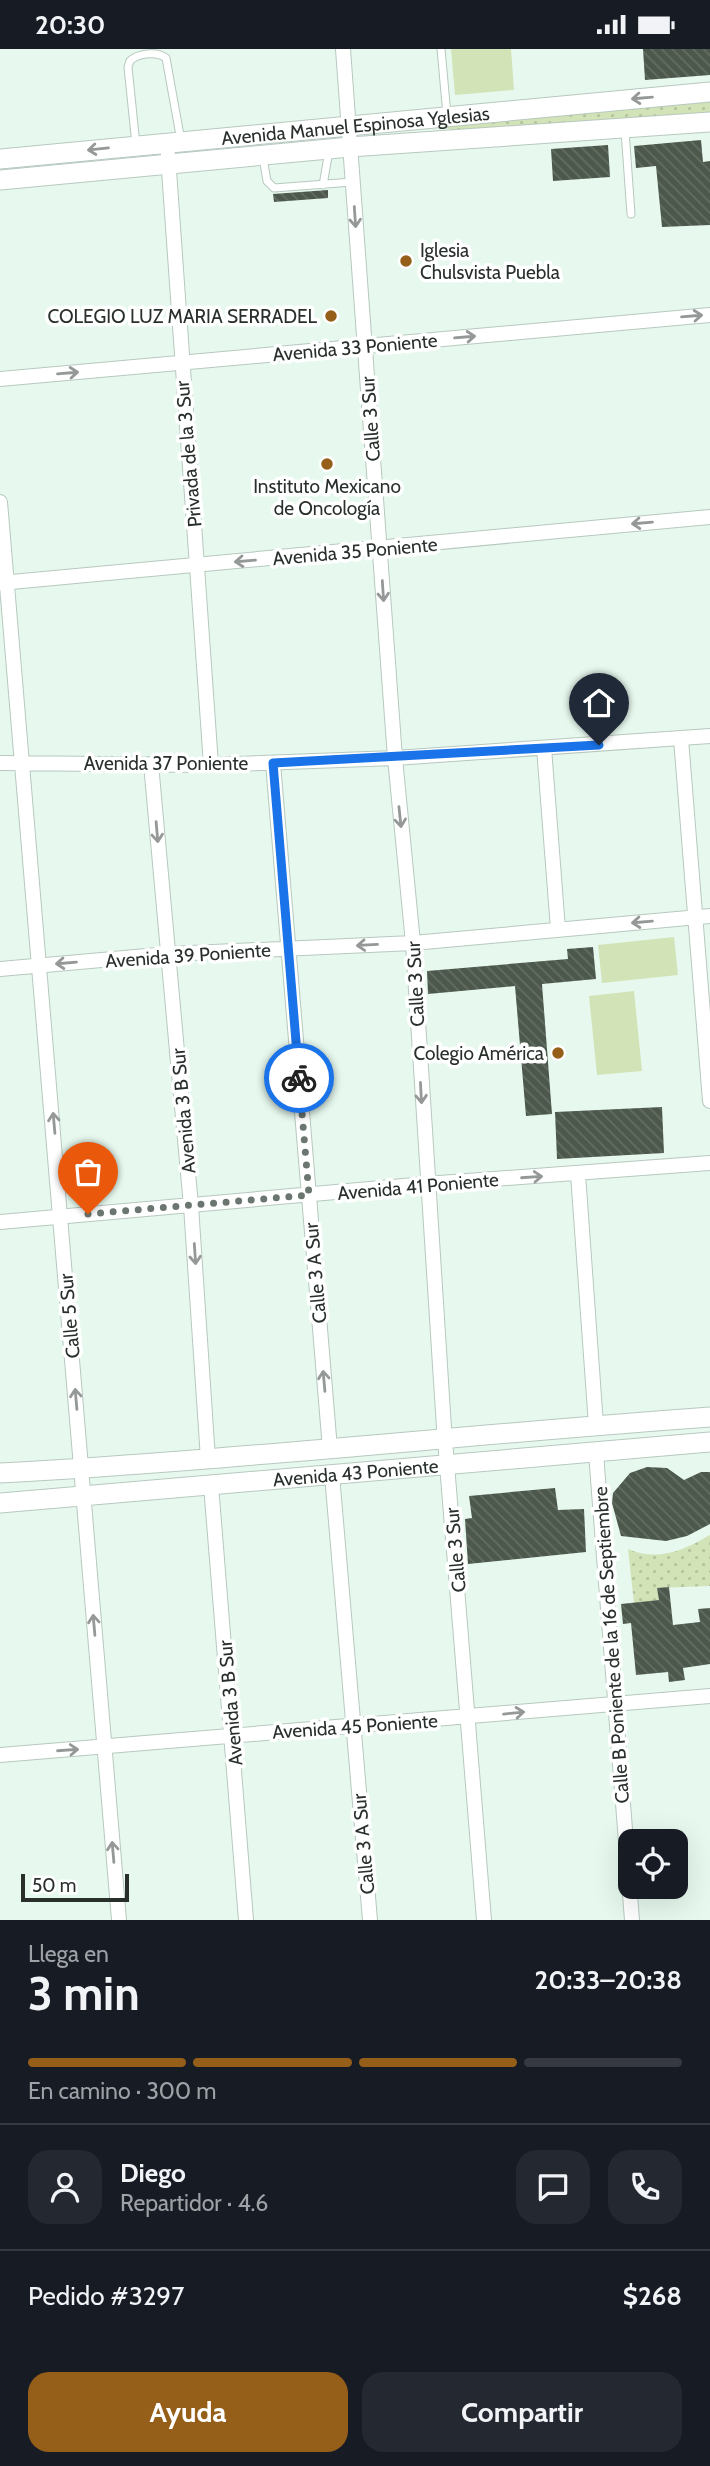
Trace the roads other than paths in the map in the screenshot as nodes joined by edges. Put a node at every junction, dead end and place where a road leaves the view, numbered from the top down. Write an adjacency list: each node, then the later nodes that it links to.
1 (343, 49): 6 (street, Calle 3 Sur)
2 (441, 49): 4 (lane)
3 (710, 92): 4 (main road, Avenida Manuel Espinosa Yglesias, one-way to 4)
4 (447, 116): 6 (main road, Avenida Manuel Espinosa Yglesias)
5 (710, 122): 7 (main road, Avenida Manuel Espinosa Yglesias)
6 (348, 125): 8 (main road, Avenida Manuel Espinosa Yglesias); 11 (street, Calle 3 Sur)
7 (625, 128): 11 (main road, Avenida Manuel Espinosa Yglesias); 19 (lane)
8 (259, 134): 9 (main road, Avenida Manuel Espinosa Yglesias); 13 (lane)
9 (174, 142): 10 (main road, Avenida Manuel Espinosa Yglesias); 10 (lane); 15 (street, Privada de la 3 Sur)
10 (136, 146): 14 (main road, Avenida Manuel Espinosa Yglesias, one-way to 14)
11 (349, 147): 12 (main road, Avenida Manuel Espinosa Yglesias); 17 (street, Calle 3 Sur)
12 (329, 149): 13 (main road, Avenida Manuel Espinosa Yglesias); 18 (lane)
13 (262, 156): 15 (main road, Avenida Manuel Espinosa Yglesias); 18 (lane)
14 (0, 159)
15 (169, 165): 16 (main road, Avenida Manuel Espinosa Yglesias); 22 (street, Privada de la 3 Sur)
16 (0, 180)
17 (352, 182): 18 (lane); 21 (street, Calle 3 Sur, one-way to 21)
18 (323, 185)
19 (631, 214)
20 (710, 315): 21 (street, Avenida 33 Poniente, one-way to 20)
21 (365, 346): 22 (street, Avenida 33 Poniente); 26 (street, Calle 3 Sur)
22 (180, 363): 23 (street, Avenida 33 Poniente, one-way to 22); 27 (street, Privada de la 3 Sur)
23 (0, 379)
24 (0, 502): 28 (street, Calle 5 Sur)
25 (710, 517): 26 (street, Avenida 35 Poniente, one-way to 26)
26 (380, 548): 27 (street, Avenida 35 Poniente, one-way to 27); 32 (street, Calle 3 Sur, one-way to 32)
27 (197, 566): 28 (street, Avenida 35 Poniente); 37 (street, Privada de la 3 Sur)
28 (4, 583): 33 (street, Calle 5 Sur)
29 (710, 736): 30 (street, Avenida 37 Poniente)
30 (681, 739): 31 (street, Avenida 37 Poniente); 38 (street)
31 (544, 748): 32 (street, Avenida 37 Poniente); 39 (street)
32 (395, 758): 34 (street, Avenida 37 Poniente); 40 (street, Calle 3 Sur, one-way to 40)
33 (20, 763): 35 (street, Avenida 37 Poniente); 36 (street, Avenida 37 Poniente); 43 (street, Calle 5 Sur)
34 (273, 763): 37 (street, Avenida 37 Poniente); 41 (street, Calle 3 A Sur)
35 (0, 764)
36 (151, 764): 37 (street, Avenida 37 Poniente); 42 (street, Avenida 3 B Sur, one-way to 42)
37 (211, 765)
38 (703, 917): 39 (street, Avenida 39 Poniente, one-way to 39); 45 (street)
39 (558, 929): 40 (street, Avenida 39 Poniente)
40 (413, 943): 41 (street, Avenida 39 Poniente, one-way to 41); 48 (street, Calle 3 Sur, one-way to 48)
41 (288, 949): 42 (street, Avenida 39 Poniente); 49 (street, Calle 3 A Sur)
42 (169, 954): 43 (street, Avenida 39 Poniente, one-way to 43); 50 (street, Avenida 3 B Sur)
43 (41, 965): 44 (street, Avenida 39 Poniente); 51 (street, Calle 5 Sur, one-way to 43)
44 (0, 969)
45 (710, 1101)
46 (710, 1163): 47 (street, Avenida 41 Poniente)
47 (578, 1174): 48 (street, Avenida 41 Poniente, one-way to 47); 54 (street)
48 (426, 1184): 49 (street, Avenida 41 Poniente); 55 (street, Calle 3 Sur)
49 (309, 1195): 50 (street, Avenida 41 Poniente); 57 (street, Calle 3 A Sur, one-way to 49)
50 (191, 1206): 51 (street, Avenida 41 Poniente); 59 (street, Avenida 3 B Sur, one-way to 59)
51 (62, 1216): 52 (street, Avenida 41 Poniente); 61 (street, Calle 5 Sur, one-way to 51)
52 (0, 1221)
53 (710, 1417): 54 (main road, Avenida 43 Poniente)
54 (596, 1425): 55 (main road, Avenida 43 Poniente)
55 (445, 1436): 57 (main road, Avenida 43 Poniente); 60 (street, Calle 3 Sur)
56 (710, 1442): 58 (main road, Avenida 43 Poniente)
57 (330, 1449): 59 (main road, Avenida 43 Poniente)
58 (596, 1453): 60 (main road, Avenida 43 Poniente); 68 (street, Calle B Poniente de la 16 de Septiembre)
59 (208, 1459): 61 (main road, Avenida 43 Poniente)
60 (449, 1467): 63 (main road, Avenida 43 Poniente); 69 (street, Calle 3 Sur)
61 (82, 1468): 62 (main road, Avenida 43 Poniente); 65 (street, Calle 5 Sur)
62 (0, 1473)
63 (332, 1475): 64 (main road, Avenida 43 Poniente); 70 (street, Calle 3 A Sur)
64 (211, 1485): 65 (main road, Avenida 43 Poniente); 71 (street, Avenida 3 B Sur)
65 (84, 1496): 66 (main road, Avenida 43 Poniente); 72 (street, Calle 5 Sur, one-way to 65)
66 (0, 1503)
67 (710, 1696): 68 (street, Avenida 45 Poniente)
68 (616, 1703): 69 (street, Avenida 45 Poniente, one-way to 68); 78 (street, Calle B Poniente de la 16 de Septiembre)
69 (469, 1717): 70 (street, Avenida 45 Poniente); 77 (street, Calle 3 Sur)
70 (354, 1727): 71 (street, Avenida 45 Poniente); 76 (street, Calle 3 A Sur)
71 (233, 1735): 72 (street, Avenida 45 Poniente); 75 (street, Avenida 3 B Sur)
72 (104, 1747): 73 (street, Avenida 45 Poniente, one-way to 72); 74 (street, Calle 5 Sur, one-way to 72)
73 (0, 1755)
74 (119, 1920)
75 (246, 1920)
76 (370, 1920)
77 (484, 1920)
78 (632, 1920)

